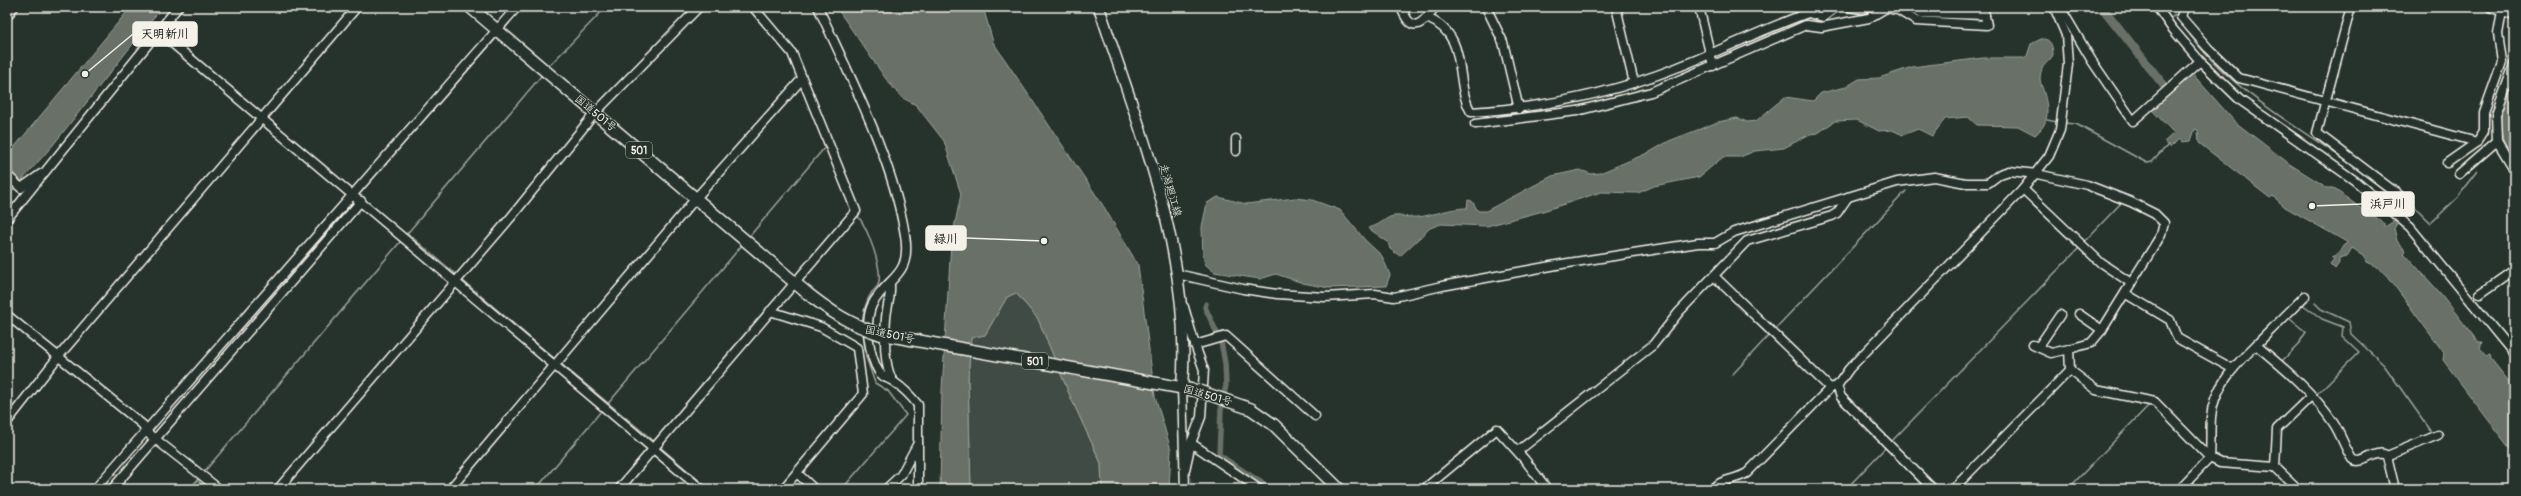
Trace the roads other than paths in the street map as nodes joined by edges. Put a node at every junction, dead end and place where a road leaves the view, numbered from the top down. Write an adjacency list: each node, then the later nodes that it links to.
1 (14, 7): 27 (street)
2 (178, 7): 30 (street)
3 (357, 7): 40 (street)
4 (470, 7): 29 (highway, 国道501号 / 501)
5 (517, 7): 29 (street)
6 (699, 7): 39 (street)
7 (753, 7): 35 (street)
8 (818, 7): 65 (street)
9 (1099, 7): 60 (main road, 走潟廻江線)
10 (1401, 7): 28 (street)
11 (1435, 7): 28 (street)
12 (1486, 7): 38 (street)
13 (1616, 7): 36 (street)
14 (1699, 7): 31 (street)
15 (1836, 7): 31 (street)
16 (1848, 7): 17 (street)
17 (1868, 7)
18 (1909, 7): 25 (street)
19 (2054, 7): 49 (street)
20 (2060, 7): 32 (street)
21 (2157, 7): 32 (street)
22 (2184, 7): 37 (street)
23 (2351, 7): 37 (street)
24 (2490, 7): 26 (street)
25 (1984, 11): 34 (street)
26 (2507, 11): 44 (street)
27 (7, 16)
28 (1428, 18): 38 (street)
29 (496, 29): 39 (highway, 国道501号 / 501); 53 (street)
30 (159, 32): 40 (street); 47 (street)
31 (1710, 54): 34 (street); 36 (street)
32 (2200, 61): 79 (street)
33 (2514, 65): 43 (street)
34 (1713, 66): 41 (street)
35 (802, 79): 55 (street); 63 (street)
36 (1634, 82): 38 (street)
37 (2325, 102): 44 (street); 54 (street)
38 (1519, 109)
39 (595, 112): 55 (highway, 国道501号 / 501); 62 (street)
40 (262, 119): 53 (street); 80 (street)
41 (1475, 124)
42 (1236, 139): 45 (street)
43 (2497, 141): 48 (street); 50 (street)
44 (2477, 142): 46 (street)
45 (1236, 151)
46 (2447, 163)
47 (50, 168): 51 (street); 58 (street)
48 (2514, 169)
49 (2037, 174): 52 (street); 56 (street); 64 (street)
50 (2459, 174)
51 (7, 175)
52 (2023, 189): 64 (street); 86 (street)
53 (351, 195): 57 (street); 90 (street)
54 (2399, 196)
55 (696, 198): 63 (highway, 国道501号 / 501); 81 (street)
56 (1848, 198): 60 (street); 61 (street)
57 (361, 201): 62 (street); 92 (street)
58 (7, 219)
59 (2514, 270): 68 (street)
60 (1177, 274): 66 (main road, 走潟廻江線)
61 (1714, 276): 86 (street); 96 (street)
62 (455, 281): 81 (street); 105 (street)
63 (795, 282): 70 (street); 75 (highway, 国道501号 / 501, bridge)
64 (2131, 283): 67 (street)
65 (890, 285): 75 (street); 84 (street)
66 (1178, 290): 76 (street); 85 (main road, 走潟廻江線)
67 (2126, 294): 74 (street); 82 (street)
68 (2480, 294)
69 (2305, 296): 77 (street)
70 (770, 311): 95 (street); 101 (street)
71 (2079, 314): 74 (street)
72 (7, 315): 80 (street)
73 (2060, 315): 78 (street)
74 (2102, 330): 78 (street)
75 (885, 335): 84 (street); 85 (highway, 国道501号 / 501)
76 (1195, 345): 88 (street); 94 (street)
77 (2256, 345): 82 (street); 87 (street)
78 (2069, 349): 83 (street)
79 (2514, 354)
80 (58, 357): 89 (street); 90 (street)
81 (555, 366): 95 (street); 106 (street)
82 (2233, 369): 98 (street)
83 (2070, 370): 98 (street); 120 (street)
84 (892, 380): 93 (street)
85 (1180, 387): 100 (street); 115 (highway, 国道501号 / 501, bridge)
86 (1834, 387): 118 (street); 119 (street)
87 (2311, 396): 97 (street); 99 (street)
88 (1315, 416)
89 (7, 422)
90 (145, 431): 92 (street); 102 (street)
91 (2438, 434): 97 (street)
92 (156, 438): 103 (street); 104 (street)
93 (919, 442): 111 (street); 112 (street)
94 (1191, 443): 100 (street); 114 (street)
95 (655, 447): 107 (street); 108 (street)
96 (1518, 451): 116 (street); 117 (street)
97 (2387, 456): 123 (street)
98 (2210, 458): 99 (street); 121 (street)
99 (2275, 467): 122 (street)
100 (1185, 470): 113 (street)
101 (796, 473): 109 (street); 110 (street)
102 (95, 489)
103 (112, 489)
104 (218, 489)
105 (278, 489)
106 (450, 489)
107 (619, 489)
108 (701, 489)
109 (783, 489)
110 (814, 489)
111 (886, 489)
112 (918, 489)
113 (1185, 489)
114 (1259, 489)
115 (1339, 489)
116 (1424, 489)
117 (1547, 489)
118 (1712, 489)
119 (1933, 489)
120 (1953, 489)
121 (2180, 489)
122 (2298, 489)
123 (2395, 489)

